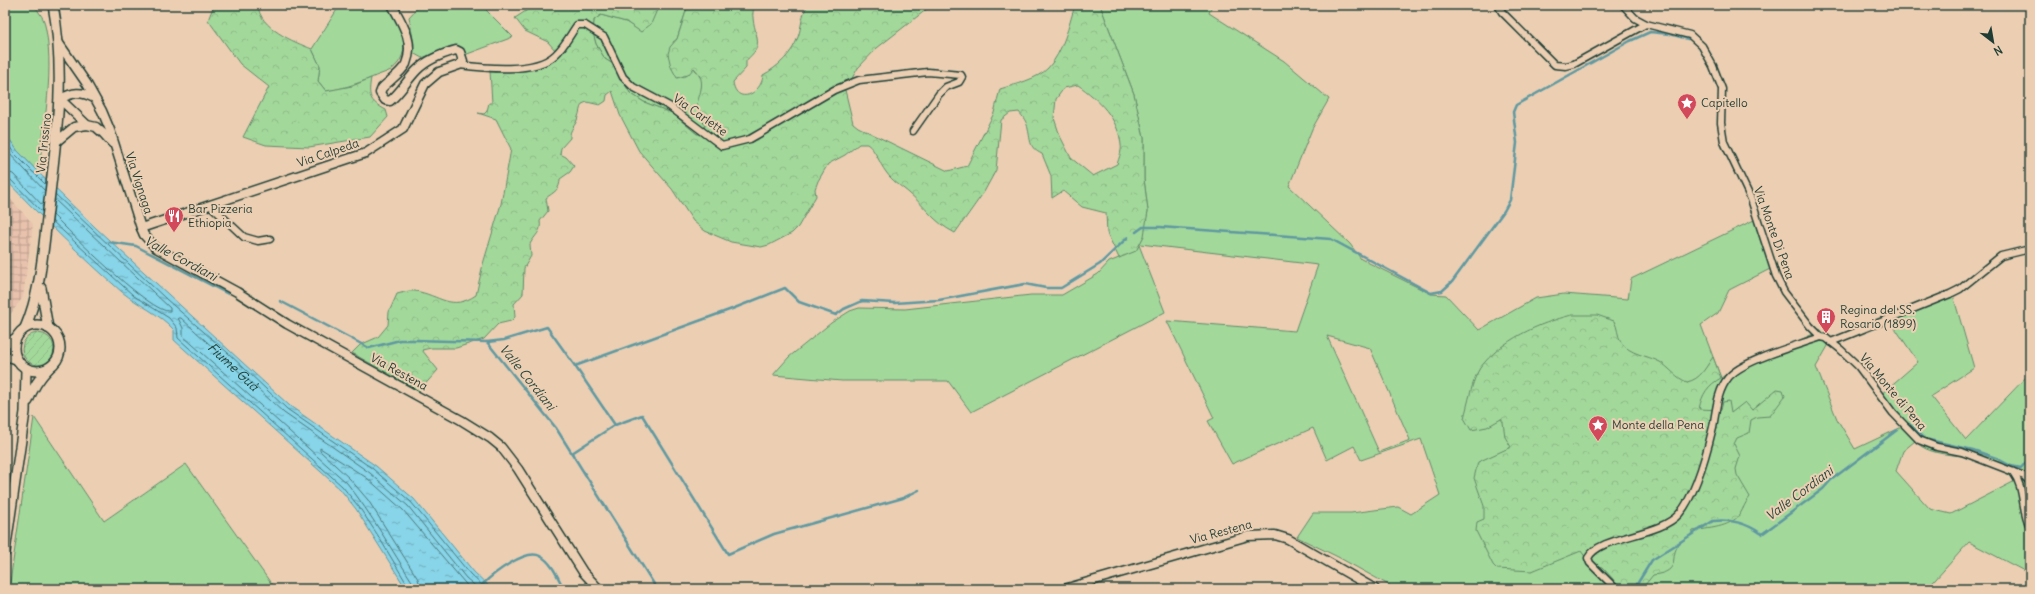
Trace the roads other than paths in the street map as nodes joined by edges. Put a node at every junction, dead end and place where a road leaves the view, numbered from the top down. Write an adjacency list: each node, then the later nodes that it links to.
1 (53, 5): 6 (main road, Via Trissino)
2 (392, 5): 7 (street)
3 (1498, 5): 5 (street)
4 (1624, 5): 5 (street, Via Monte Di Pena)
5 (1646, 24): 22 (street, Via Monte Di Pena)
6 (58, 42): 8 (street, Via Vignaga); 9 (main road, Via Trissino)
7 (459, 65): 11 (street, Via Carlette); 14 (street, Via Calpeda)
8 (94, 98): 9 (street); 13 (street, Via Vignaga)
9 (60, 99): 10 (street, Via Vignaga); 12 (main road, Via Trissino)
10 (87, 124): 12 (street); 13 (street, Via Vignaga)
11 (913, 131)
12 (56, 142): 18 (main road, Via Trissino)
13 (115, 146): 15 (street, Via Vignaga)
14 (210, 205): 15 (street, Via Calpeda); 16 (street)
15 (141, 228): 34 (street, Via Restena)
16 (270, 239)
17 (2030, 250): 23 (street)
18 (40, 282): 19 (main road, Via Trissino); 20 (main road, Via Trissino)
19 (25, 328): 20 (main road); 21 (main road, Via Trissino)
20 (48, 328): 28 (main road, Via Trissino)
21 (17, 337): 24 (street); 26 (main road)
22 (1821, 337): 23 (street, Via Monte di Pena); 37 (street)
23 (1831, 342): 30 (street, Via Monte di Pena)
24 (5, 344)
25 (5, 356): 26 (street)
26 (18, 360): 27 (main road)
27 (26, 368): 28 (main road); 29 (main road, Via Trissino)
28 (49, 368): 29 (main road, Via Trissino)
29 (25, 412): 33 (main road, Via Trissino)
30 (2012, 471): 31 (street, Via Monte di Pena); 32 (street)
31 (2030, 482)
32 (2030, 527)
33 (5, 552)
34 (598, 589)
35 (1064, 589): 36 (street, Via Restena)
36 (1375, 589)
37 (1616, 589)

